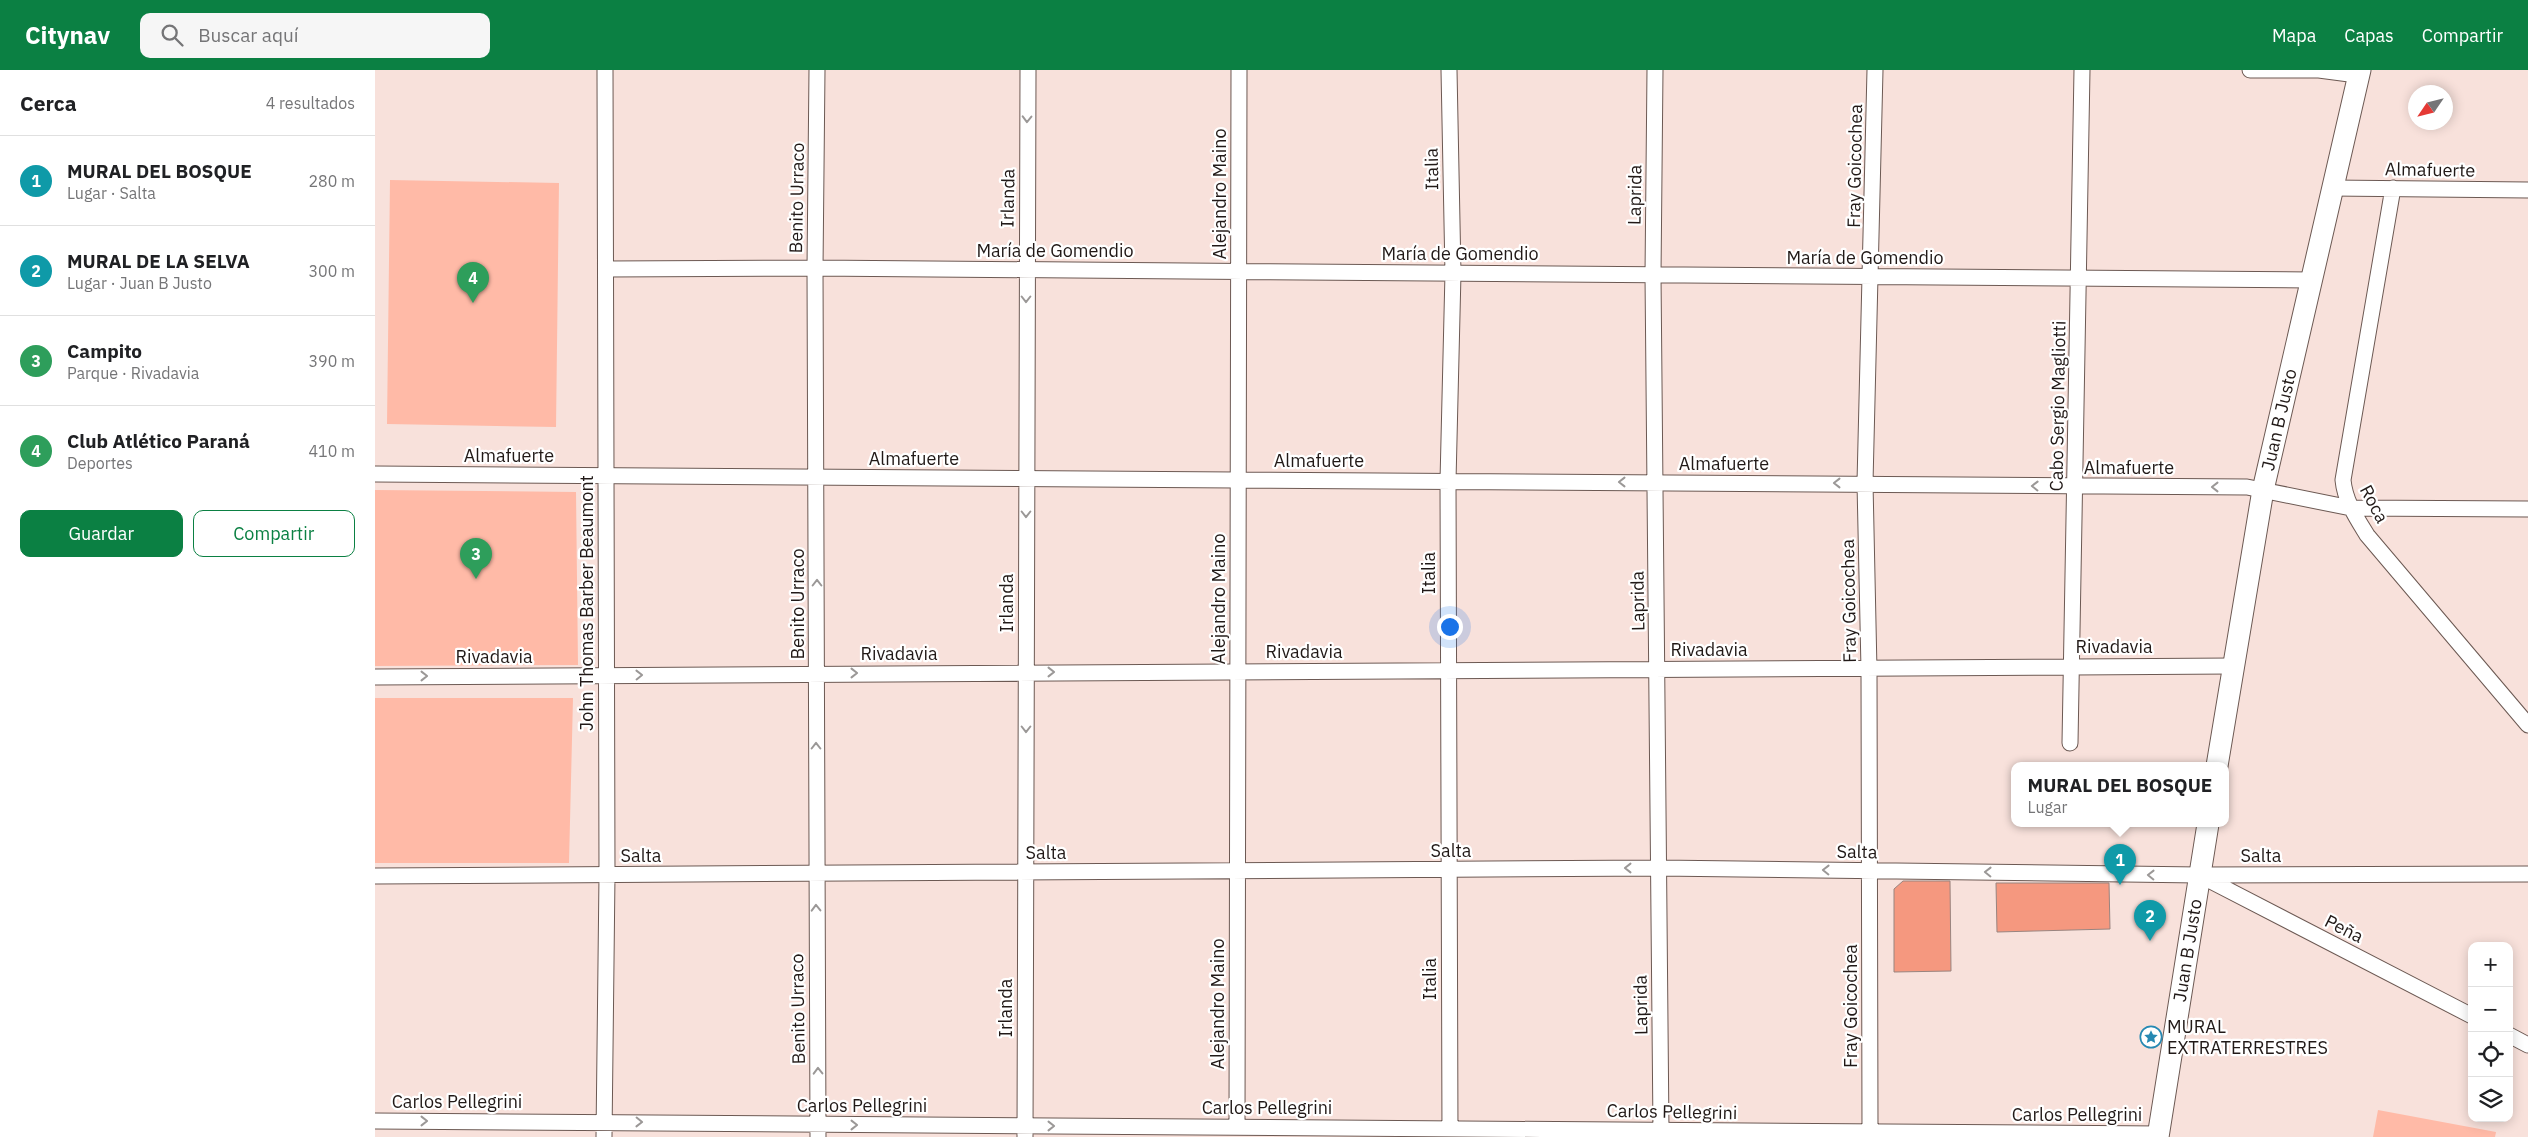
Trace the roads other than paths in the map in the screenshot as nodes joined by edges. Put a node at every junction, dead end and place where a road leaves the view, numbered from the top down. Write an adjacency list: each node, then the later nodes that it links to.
1 (605, 70): 15 (street, John Thomas Barber Beaumont)
2 (817, 70): 14 (street, Benito Urraco)
3 (1028, 70): 16 (street, Irlanda, one-way to 16)
4 (1239, 70): 17 (street, Alejandro Maino)
5 (1449, 70): 18 (street, Italia)
6 (1655, 70): 19 (street, Laprida)
7 (1875, 70): 20 (street, Fray Goicochea)
8 (2083, 70): 21 (street, Cabo Sergio Magliotti)
9 (2250, 70): 10 (street)
10 (2358, 72): 11 (main road, Juan B Justo)
11 (2331, 188): 12 (street, Almafuerte); 22 (main road, Juan B Justo)
12 (2393, 188): 13 (street, Almafuerte); 33 (street, Roca)
13 (2528, 190)
14 (815, 268): 15 (street, María de Gomendio); 16 (street, María de Gomendio); 25 (street, Benito Urraco)
15 (607, 269): 24 (street, John Thomas Barber Beaumont)
16 (1026, 270): 17 (street, María de Gomendio); 26 (street, Irlanda, one-way to 26)
17 (1238, 271): 18 (street, María de Gomendio); 27 (street, Alejandro Maino)
18 (1453, 273): 19 (street, María de Gomendio); 28 (street, Italia)
19 (1653, 275): 20 (street, María de Gomendio); 29 (street, Laprida)
20 (1871, 276): 21 (street, María de Gomendio); 30 (street, Fray Goicochea)
21 (2079, 278): 22 (street, María de Gomendio); 31 (street, Cabo Sergio Magliotti)
22 (2312, 280): 32 (main road, Juan B Justo)
23 (375, 474): 24 (street, Almafuerte)
24 (606, 475): 25 (street, Almafuerte); 43 (street, John Thomas Barber Beaumont)
25 (816, 477): 26 (street, Almafuerte); 42 (street, Benito Urraco, one-way to 25)
26 (1026, 478): 27 (street, Almafuerte); 41 (street, Irlanda, one-way to 41)
27 (1238, 479): 28 (street, Almafuerte); 40 (street, Alejandro Maino)
28 (1448, 481): 29 (street, Almafuerte, one-way to 28); 38 (street, Italia)
29 (1655, 482): 30 (street, Almafuerte, one-way to 29); 37 (street, Laprida)
30 (1865, 483): 31 (street, Almafuerte, one-way to 30); 39 (street, Fray Goicochea)
31 (2076, 487): 32 (street, Almafuerte, one-way to 31); 35 (street, Cabo Sergio Magliotti)
32 (2263, 490): 33 (street); 36 (main road, Juan B Justo)
33 (2351, 508): 34 (street); 45 (street, Roca)
34 (2528, 509)
35 (2071, 666): 36 (street, Rivadavia); 39 (street, Rivadavia); 46 (street, Cabo Sergio Magliotti)
36 (2233, 666): 47 (main road, Juan B Justo)
37 (1657, 669): 38 (street, Rivadavia); 39 (street, Rivadavia); 49 (street, Laprida)
38 (1448, 670): 40 (street, Rivadavia); 50 (street, Italia)
39 (1869, 670): 52 (street, Fray Goicochea)
40 (1238, 671): 41 (street, Rivadavia, one-way to 40); 51 (street, Alejandro Maino)
41 (1025, 672): 42 (street, Rivadavia, one-way to 41); 53 (street, Irlanda, one-way to 53)
42 (817, 673): 43 (street, Rivadavia, one-way to 42); 54 (street, Benito Urraco, one-way to 42)
43 (605, 676): 44 (street, Rivadavia, one-way to 43); 56 (street, John Thomas Barber Beaumont)
44 (375, 677)
45 (2528, 725)
46 (2071, 743)
47 (2218, 762)
48 (2207, 827): 57 (main road, Juan B Justo)
49 (1659, 868): 50 (street, Salta, one-way to 50); 52 (street, Salta, one-way to 49); 67 (street, Laprida)
50 (1449, 869): 51 (street, Salta); 68 (street, Italia)
51 (1237, 871): 53 (street, Salta); 63 (street, Alejandro Maino)
52 (1870, 871): 57 (street, Salta, one-way to 52); 69 (street, Fray Goicochea)
53 (1025, 872): 54 (street, Salta); 66 (street, Irlanda)
54 (816, 874): 56 (street, Salta); 65 (street, Benito Urraco, one-way to 54)
55 (2528, 874): 57 (street, Salta)
56 (607, 875): 58 (street, Salta); 64 (street, John Thomas Barber Beaumont)
57 (2199, 875): 59 (street, Peña); 70 (main road, Juan B Justo)
58 (375, 876)
59 (2468, 1014)
60 (2513, 1037): 61 (street)
61 (2528, 1045)
62 (375, 1121): 64 (street, Carlos Pellegrini, one-way to 64)
63 (1237, 1127): 66 (street, Carlos Pellegrini, one-way to 63); 68 (street, Carlos Pellegrini)
64 (604, 1129): 65 (street, Carlos Pellegrini, one-way to 65)
65 (818, 1131): 66 (street, Carlos Pellegrini, one-way to 66)
66 (1025, 1131)
67 (1661, 1131): 68 (street, Carlos Pellegrini); 69 (street, Carlos Pellegrini)
68 (1450, 1132)
69 (1870, 1132): 70 (street, Carlos Pellegrini)
70 (2158, 1135)

